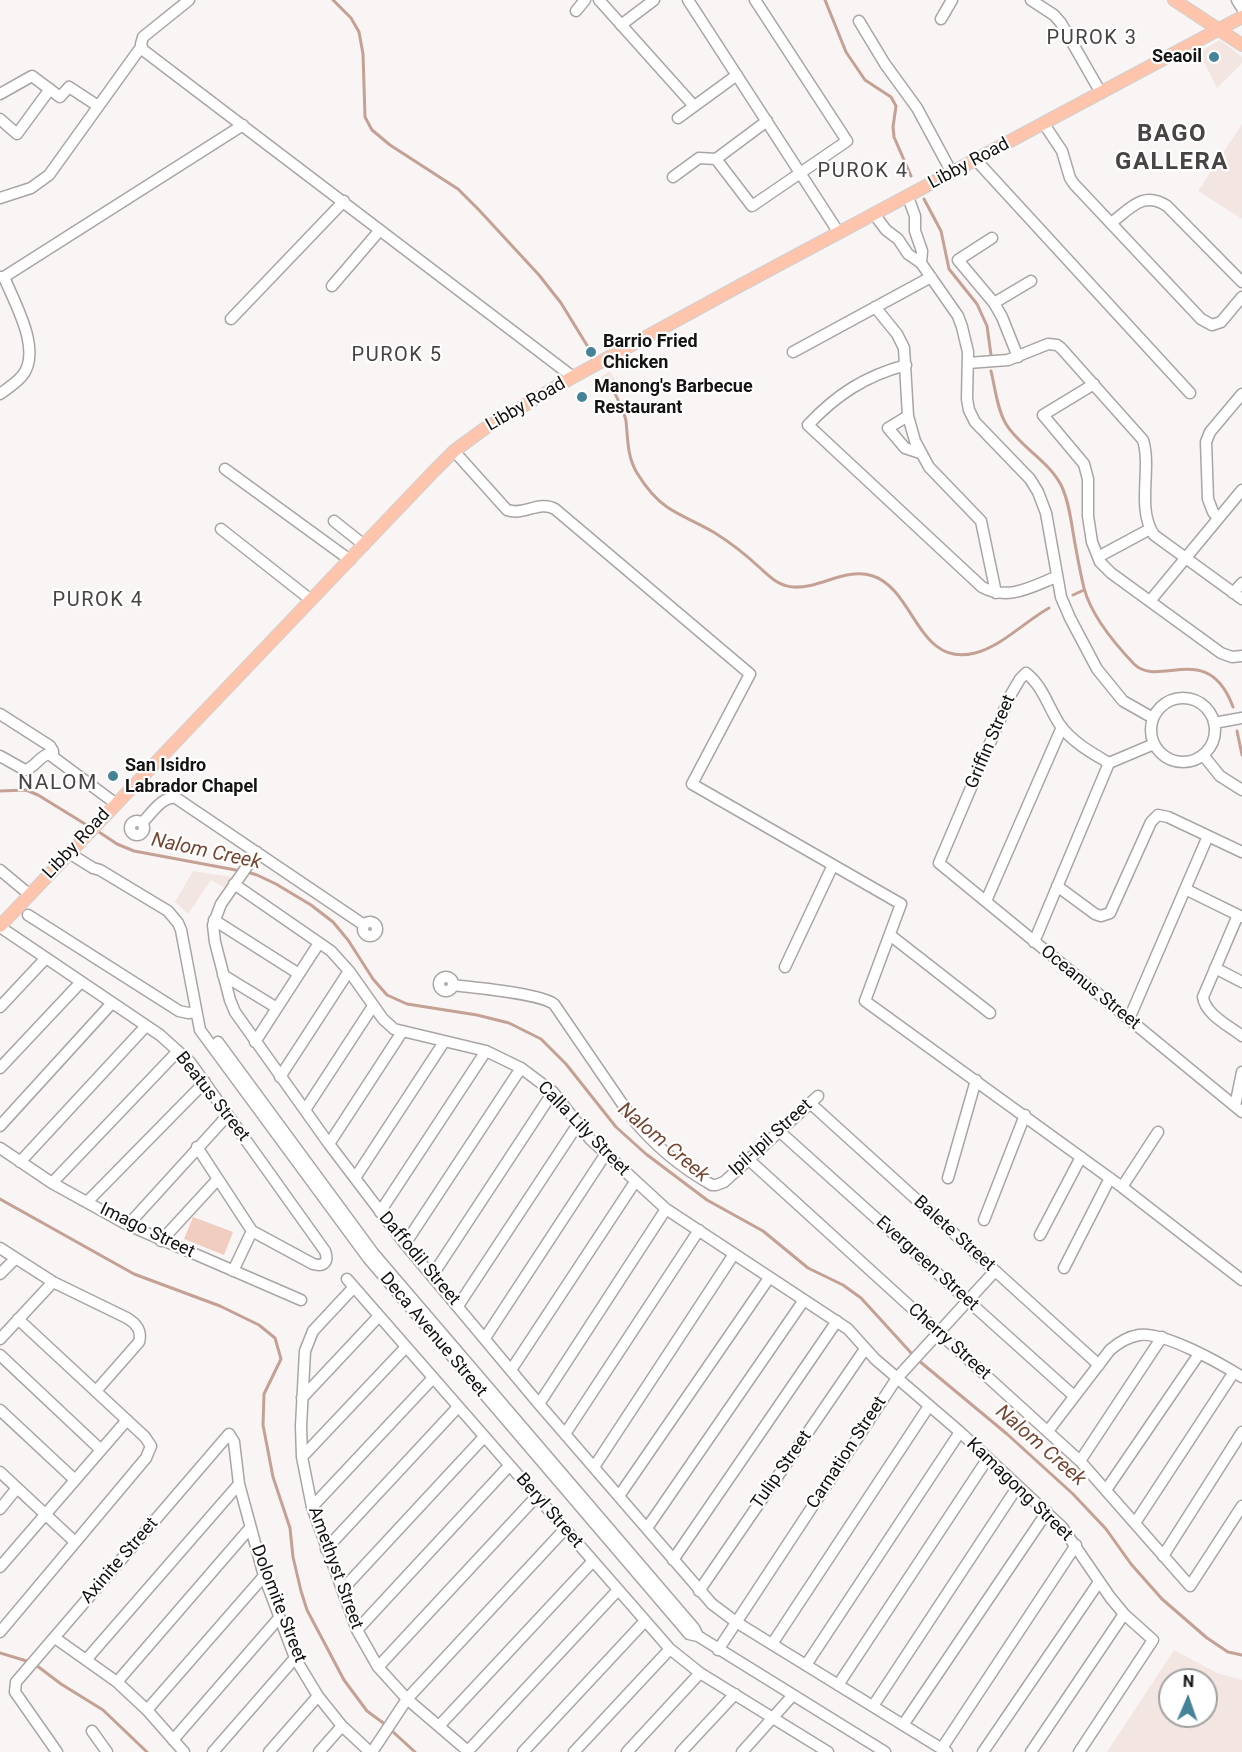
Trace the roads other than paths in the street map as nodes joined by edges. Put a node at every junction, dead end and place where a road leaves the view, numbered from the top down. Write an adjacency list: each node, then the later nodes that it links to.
1 (189, 0): 19 (street)
2 (585, 0): 12 (street)
3 (599, 0): 16 (street)
4 (654, 0): 16 (street)
5 (688, 0): 20 (street)
6 (755, 0): 33 (street)
7 (952, 0): 14 (street)
8 (1031, 0): 22 (street)
9 (1174, 0): 17 (main road)
10 (1237, 0): 11 (street)
11 (1242, 8)
12 (576, 11)
13 (1242, 17): 17 (main road, Libby Road)
14 (941, 19)
15 (859, 21): 34 (street)
16 (621, 25): 25 (street)
17 (1219, 30): 18 (main road); 22 (main road, Libby Road)
18 (1242, 45)
19 (141, 47): 24 (street); 30 (street)
20 (737, 75): 25 (street); 28 (street)
21 (50, 89): 23 (street); 24 (street); 27 (street)
22 (1101, 93): 29 (main road, Libby Road)
23 (0, 94)
24 (98, 106): 37 (street)
25 (694, 106): 26 (street)
26 (678, 118)
27 (0, 119)
28 (767, 121): 31 (street); 33 (street)
29 (1044, 124): 32 (main road, Libby Road); 40 (street)
30 (243, 125): 38 (street); 47 (street)
31 (716, 159): 33 (street); 35 (street)
32 (976, 160): 34 (main road, Libby Road); 64 (street)
33 (800, 173): 43 (street)
34 (952, 173): 36 (main road, Libby Road)
35 (673, 177)
36 (908, 196): 39 (main road, Libby Road); 42 (street)
37 (0, 198)
38 (344, 201): 41 (street); 57 (street)
39 (874, 214): 43 (main road, Libby Road); 45 (street)
40 (1111, 223): 50 (street); 53 (street)
41 (380, 230): 51 (street); 62 (street)
42 (915, 231): 45 (street); 46 (street)
43 (839, 233): 62 (main road, Libby Road)
44 (992, 238): 55 (street)
45 (898, 239): 46 (street)
46 (921, 263): 48 (street)
47 (2, 277): 52 (street)
48 (931, 277): 56 (street); 60 (street)
49 (1031, 281): 55 (street)
50 (1242, 282)
51 (332, 286)
52 (10, 293): 54 (street); 65 (street)
53 (1242, 297)
54 (0, 299)
55 (994, 303): 59 (street)
56 (875, 307): 58 (street); 61 (street)
57 (231, 319)
58 (793, 352)
59 (1018, 357): 60 (street); 63 (street)
60 (968, 363): 80 (street)
61 (906, 365): 67 (street); 82 (street)
62 (573, 377): 68 (main road, Libby Road)
63 (1094, 384): 75 (street); 77 (street)
64 (1190, 393)
65 (0, 394)
66 (1242, 394): 72 (street)
67 (908, 416): 69 (street); 69 (street)
68 (454, 451): 76 (main road, Libby Road); 105 (street)
69 (920, 453): 82 (street)
70 (225, 468): 79 (street)
71 (1242, 490): 72 (street)
72 (1218, 518): 78 (street)
73 (334, 521): 76 (street)
74 (221, 529): 84 (street)
75 (1150, 529): 77 (street); 78 (street)
76 (364, 545): 79 (main road, Libby Road)
77 (1098, 557): 85 (street)
78 (1185, 558): 83 (street); 85 (street)
79 (350, 560): 84 (main road, Libby Road)
80 (1056, 577): 82 (street); 88 (street)
81 (1242, 583): 83 (street)
82 (996, 593)
83 (1238, 596)
84 (311, 600): 98 (main road, Libby Road)
85 (1150, 601): 86 (street)
86 (1242, 656)
87 (0, 714): 95 (street)
88 (1153, 718): 90 (street); 92 (street)
89 (1242, 718): 90 (street)
90 (1214, 723): 93 (street)
91 (1062, 727): 96 (street, Griffin Street); 104 (street, Griffin Street); 111 (street)
92 (1154, 744): 93 (street); 96 (street)
93 (1203, 755): 97 (street)
94 (0, 756): 95 (street)
95 (52, 756): 98 (street)
96 (1109, 763): 108 (street)
97 (1242, 790)
98 (111, 807): 101 (main road, Libby Road)
99 (142, 823): 102 (street)
100 (1208, 836): 103 (street); 108 (street); 109 (street)
101 (71, 851): 110 (main road, Libby Road); 133 (street, Deca Avenue Street)
102 (257, 852): 107 (street); 115 (street)
103 (1242, 852)
104 (939, 863): 111 (street, Oceanus Street)
105 (833, 865): 117 (street); 121 (street)
106 (0, 870): 110 (street)
107 (234, 884): 114 (street); 119 (street, Calla Lily Street)
108 (1058, 886): 118 (street)
109 (1185, 889): 113 (street); 135 (street)
110 (30, 895): 116 (main road, Libby Road)
111 (986, 902): 118 (street, Oceanus Street)
112 (28, 915): 133 (street)
113 (1240, 916): 122 (street)
114 (214, 920): 124 (street); 125 (street, Daffodil Street)
115 (364, 925)
116 (0, 926): 120 (street, Beatus Street)
117 (890, 935): 134 (street); 147 (street)
118 (1034, 942): 135 (street, Oceanus Street)
119 (319, 943): 123 (street, Calla Lily Street); 124 (street)
120 (46, 958): 126 (street, Beatus Street); 131 (street)
121 (785, 967)
122 (1215, 968): 127 (street); 138 (street)
123 (349, 971): 130 (street, Calla Lily Street); 146 (street)
124 (299, 974): 132 (street)
125 (223, 975): 132 (street); 139 (street, Daffodil Street)
126 (81, 982): 129 (street, Beatus Street); 143 (street)
127 (1242, 982)
128 (453, 985): 164 (street, Ipil-Ipil Street)
129 (112, 1003): 136 (street, Beatus Street); 156 (street)
130 (373, 1006): 137 (street, Calla Lily Street); 152 (street)
131 (0, 1007)
132 (277, 1008): 139 (street)
133 (196, 1012): 273 (street, Deca Avenue Street)
134 (990, 1013)
135 (1129, 1019): 151 (street, Oceanus Street)
136 (146, 1026): 141 (street, Beatus Street); 165 (street)
137 (402, 1032): 140 (street, Calla Lily Street); 159 (street)
138 (1242, 1036)
139 (255, 1042): 146 (street, Daffodil Street)
140 (444, 1042): 142 (street, Calla Lily Street); 166 (street)
141 (178, 1050): 148 (street, Beatus Street); 171 (street)
142 (486, 1051): 144 (street, Calla Lily Street); 175 (street)
143 (0, 1068)
144 (521, 1068): 149 (street, Calla Lily Street); 182 (street)
145 (1242, 1072): 151 (street)
146 (280, 1077): 152 (street, Daffodil Street)
147 (976, 1080): 154 (street); 167 (street)
148 (205, 1082): 153 (street, Beatus Street); 173 (street)
149 (553, 1092): 155 (street, Calla Lily Street); 190 (street)
150 (814, 1100): 157 (street, Ipil-Ipil Street); 188 (street, Balete Street)
151 (1238, 1109)
152 (305, 1110): 159 (street, Daffodil Street)
153 (228, 1115): 160 (street); 179 (street, Beatus Street)
154 (1025, 1115): 163 (street); 176 (street)
155 (578, 1124): 162 (street, Calla Lily Street); 197 (street)
156 (0, 1126)
157 (779, 1131): 164 (street, Ipil-Ipil Street); 196 (street, Evergreen Street)
158 (1158, 1132): 172 (street)
159 (329, 1144): 166 (street, Daffodil Street)
160 (197, 1147): 169 (street); 177 (street)
161 (0, 1148): 165 (street, Imago Street)
162 (606, 1155): 170 (street, Calla Lily Street); 203 (street)
163 (1081, 1157): 168 (street); 180 (street)
164 (748, 1160): 201 (street, Cherry Street)
165 (20, 1162): 171 (street, Imago Street)
166 (355, 1178): 175 (street, Daffodil Street)
167 (948, 1178)
168 (1110, 1178): 172 (street); 186 (street)
169 (219, 1179): 179 (street); 181 (street)
170 (635, 1182): 174 (street, Calla Lily Street); 211 (street)
171 (52, 1183): 173 (street, Imago Street)
172 (1122, 1187): 192 (street)
173 (87, 1202): 177 (street, Imago Street)
174 (666, 1209): 178 (street, Calla Lily Street); 218 (street)
175 (380, 1212): 182 (street, Daffodil Street)
176 (984, 1220)
177 (128, 1225): 181 (street, Imago Street)
178 (699, 1230): 184 (street, Calla Lily Street); 227 (street)
179 (252, 1231): 187 (street)
180 (1040, 1235)
181 (161, 1241): 187 (street, Imago Street)
182 (405, 1244): 190 (street, Daffodil Street)
183 (0, 1248): 185 (street)
184 (734, 1254): 191 (street, Calla Lily Street); 234 (street)
185 (15, 1258): 189 (street); 193 (street)
186 (1064, 1268)
187 (233, 1271): 194 (street, Imago Street)
188 (994, 1271): 196 (street, Carnation Street); 210 (street, Balete Street)
189 (0, 1274)
190 (432, 1276): 197 (street, Daffodil Street)
191 (769, 1278): 195 (street, Calla Lily Street); 241 (street)
192 (1242, 1281)
193 (52, 1282): 199 (street); 215 (street)
194 (301, 1300)
195 (804, 1300): 200 (street, Calla Lily Street); 250 (street)
196 (967, 1300): 201 (street, Carnation Street); 216 (street, Evergreen Street)
197 (458, 1306): 203 (street, Daffodil Street)
198 (379, 1316): 205 (street, Beryl Street); 206 (street, Beryl Street); 217 (street)
199 (18, 1319): 204 (street); 215 (street)
200 (837, 1321): 207 (street, Calla Lily Street); 256 (street)
201 (938, 1332): 214 (street, Carnation Street); 223 (street, Cherry Street)
202 (1162, 1337): 208 (street); 210 (street); 232 (street)
203 (485, 1338): 211 (street, Daffodil Street)
204 (0, 1339)
205 (307, 1341): 217 (street, Amethyst Street)
206 (406, 1347): 213 (street, Beryl Street); 230 (street)
207 (865, 1349): 214 (street, Calla Lily Street); 263 (street, Tulip Street)
208 (1199, 1354): 212 (street); 240 (street)
209 (0, 1355): 229 (street)
210 (1099, 1365): 216 (street)
211 (511, 1370): 218 (street, Daffodil Street)
212 (1238, 1374): 248 (street)
213 (433, 1378): 220 (street, Beryl Street); 244 (street)
214 (897, 1378): 219 (street, Kamagong Street); 267 (street, Carnation Street)
215 (96, 1391): 222 (street)
216 (1074, 1396): 223 (street)
217 (302, 1398): 230 (street, Amethyst Street)
218 (539, 1404): 227 (street, Daffodil Street)
219 (929, 1406): 224 (street, Kamagong Street); 271 (street)
220 (458, 1407): 228 (street, Beryl Street); 254 (street)
221 (0, 1410): 236 (street)
222 (127, 1420): 229 (street); 252 (street)
223 (1048, 1431): 232 (street, Cherry Street)
224 (960, 1432): 231 (street, Kamagong Street); 276 (street)
225 (1242, 1432): 255 (street)
226 (229, 1434): 237 (street, Dolomite Street); 270 (street, Axinite Street)
227 (565, 1434): 234 (street, Daffodil Street)
228 (484, 1437): 233 (street, Beryl Street); 261 (street)
229 (101, 1450): 236 (street)
230 (302, 1457): 244 (street, Amethyst Street)
231 (988, 1458): 238 (street, Kamagong Street); 280 (street)
232 (1080, 1461): 240 (street, Cherry Street)
233 (510, 1466): 242 (street, Beryl Street); 269 (street)
234 (594, 1467): 241 (street, Daffodil Street)
235 (0, 1472): 239 (street)
236 (75, 1480): 247 (street)
237 (239, 1484): 249 (street, Dolomite Street); 275 (street)
238 (1018, 1486): 246 (street, Kamagong Street); 285 (street)
239 (17, 1488): 245 (street); 247 (street)
240 (1106, 1490): 248 (street, Cherry Street)
241 (619, 1496): 250 (street, Daffodil Street)
242 (536, 1497): 251 (street, Beryl Street); 277 (street)
243 (1242, 1506): 255 (street, Cherry Street)
244 (312, 1507): 254 (street, Amethyst Street)
245 (0, 1509)
246 (1047, 1512): 253 (street, Kamagong Street); 288 (street)
247 (45, 1515): 252 (street); 258 (street)
248 (1135, 1523): 255 (street, Cherry Street)
249 (250, 1528): 259 (street, Dolomite Street); 279 (street)
250 (647, 1528): 256 (street, Daffodil Street)
251 (565, 1530): 257 (street, Beryl Street); 284 (street)
252 (75, 1542): 268 (street)
253 (1076, 1545): 260 (street, Kamagong Street); 293 (street)
254 (326, 1549): 261 (street, Amethyst Street)
255 (1163, 1556)
256 (673, 1560): 263 (street, Daffodil Street)
257 (593, 1561): 262 (street, Beryl Street); 290 (street)
258 (0, 1567)
259 (264, 1576): 265 (street, Dolomite Street); 286 (street)
260 (1099, 1582): 264 (street, Kamagong Street); 309 (street)
261 (342, 1590): 269 (street, Amethyst Street)
262 (618, 1590): 266 (street, Beryl Street); 302 (street)
263 (699, 1591): 267 (street, Daffodil Street)
264 (1124, 1614): 310 (street); 311 (street, Kamagong Street)
265 (279, 1618): 274 (street, Dolomite Street); 292 (street)
266 (645, 1621): 272 (street, Beryl Street); 303 (street)
267 (736, 1622): 271 (street, Daffodil Street); 273 (street, Carnation Street)
268 (1, 1626)
269 (357, 1630): 277 (street, Amethyst Street)
270 (55, 1638): 275 (street); 295 (street, Axinite Street)
271 (772, 1644): 276 (street, Daffodil Street)
272 (670, 1649): 278 (street, Beryl Street); 304 (street)
273 (718, 1650): 282 (street, Deca Avenue Street)
274 (295, 1658): 283 (street, Dolomite Street); 298 (street)
275 (87, 1660): 279 (street)
276 (806, 1665): 280 (street, Daffodil Street)
277 (378, 1666): 284 (street, Amethyst Street)
278 (700, 1673): 281 (street, Beryl Street); 305 (street)
279 (117, 1682): 286 (street)
280 (838, 1685): 285 (street, Daffodil Street)
281 (735, 1694): 287 (street, Beryl Street); 306 (street)
282 (793, 1695): 287 (street); 308 (street, Deca Avenue Street)
283 (318, 1696): 289 (street, Dolomite Street); 299 (street)
284 (407, 1699): 290 (street, Amethyst Street); 301 (street)
285 (873, 1706): 288 (street, Daffodil Street)
286 (147, 1710): 292 (street)
287 (773, 1718): 294 (street); 307 (street, Beryl Street)
288 (903, 1725): 293 (street, Daffodil Street)
289 (342, 1726): 300 (street); 301 (street, Dolomite Street)
290 (439, 1726): 302 (street, Amethyst Street)
291 (92, 1731): 296 (street)
292 (173, 1740): 297 (street)
293 (944, 1750)
294 (745, 1751)
295 (57, 1752)
296 (107, 1752)
297 (184, 1752)
298 (213, 1752)
299 (269, 1752)
300 (319, 1752)
301 (371, 1752)
302 (468, 1752)
303 (523, 1752)
304 (574, 1752)
305 (627, 1752)
306 (681, 1752)
307 (828, 1752)
308 (885, 1752)
309 (983, 1752)
310 (1031, 1752)
311 (1079, 1752)

